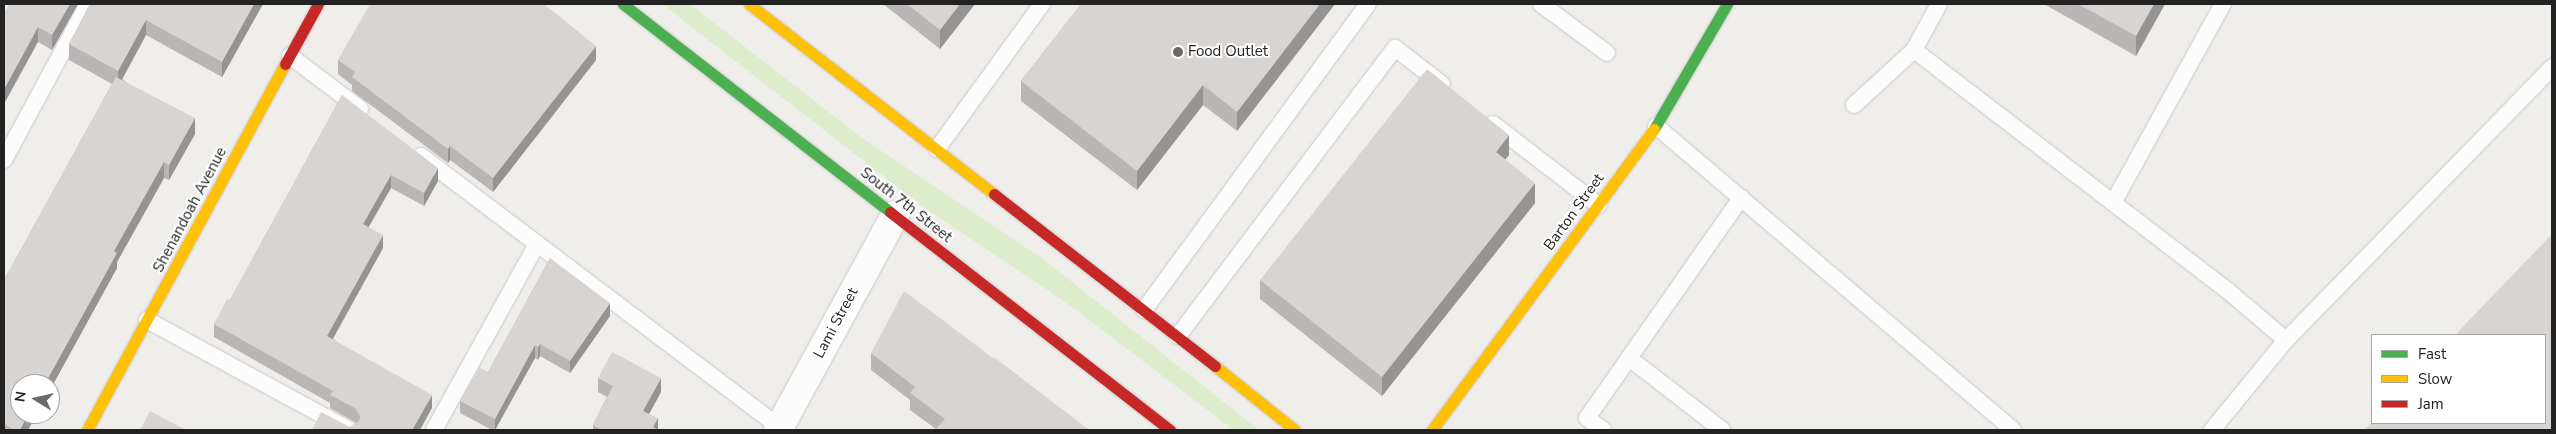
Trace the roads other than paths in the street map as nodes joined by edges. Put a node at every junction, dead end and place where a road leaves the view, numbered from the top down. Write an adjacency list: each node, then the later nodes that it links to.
1 (88, 4): 22 (lane)
2 (318, 4): 13 (main road, Shenandoah Avenue)
3 (623, 4): 26 (main road, South 7th Street)
4 (749, 4): 21 (main road)
5 (1042, 4): 21 (lane)
6 (1368, 4): 28 (lane)
7 (1541, 4): 12 (lane)
8 (1728, 4): 19 (main road, Barton Street)
9 (1939, 4): 11 (lane)
10 (2223, 4): 24 (lane)
11 (1914, 50): 16 (lane); 24 (lane)
12 (1607, 54)
13 (290, 56): 18 (lane); 29 (main road, Shenandoah Avenue)
14 (2552, 67): 31 (lane)
15 (1457, 96): 30 (lane)
16 (1854, 105)
17 (1481, 114): 25 (lane)
18 (372, 118)
19 (1656, 126): 23 (lane); 25 (main road, Barton Street)
20 (412, 148): 27 (lane)
21 (937, 149): 28 (main road)
22 (4, 160)
23 (1741, 198): 32 (lane); 42 (lane)
24 (2113, 203): 31 (lane)
25 (1598, 205): 39 (main road, Barton Street)
26 (895, 215): 33 (street, Lami Street); 37 (main road, South 7th Street)
27 (537, 244): 33 (lane); 36 (lane)
28 (1144, 310): 30 (main road)
29 (147, 320): 34 (main road, Shenandoah Avenue); 35 (lane)
30 (1178, 336): 38 (main road)
31 (2286, 340): 43 (lane)
32 (1629, 358): 40 (lane); 41 (lane)
33 (780, 429)
34 (87, 430)
35 (350, 430)
36 (434, 430)
37 (1170, 430)
38 (1295, 430)
39 (1432, 430)
40 (1603, 430)
41 (1722, 430)
42 (2013, 430)
43 (2212, 430)

